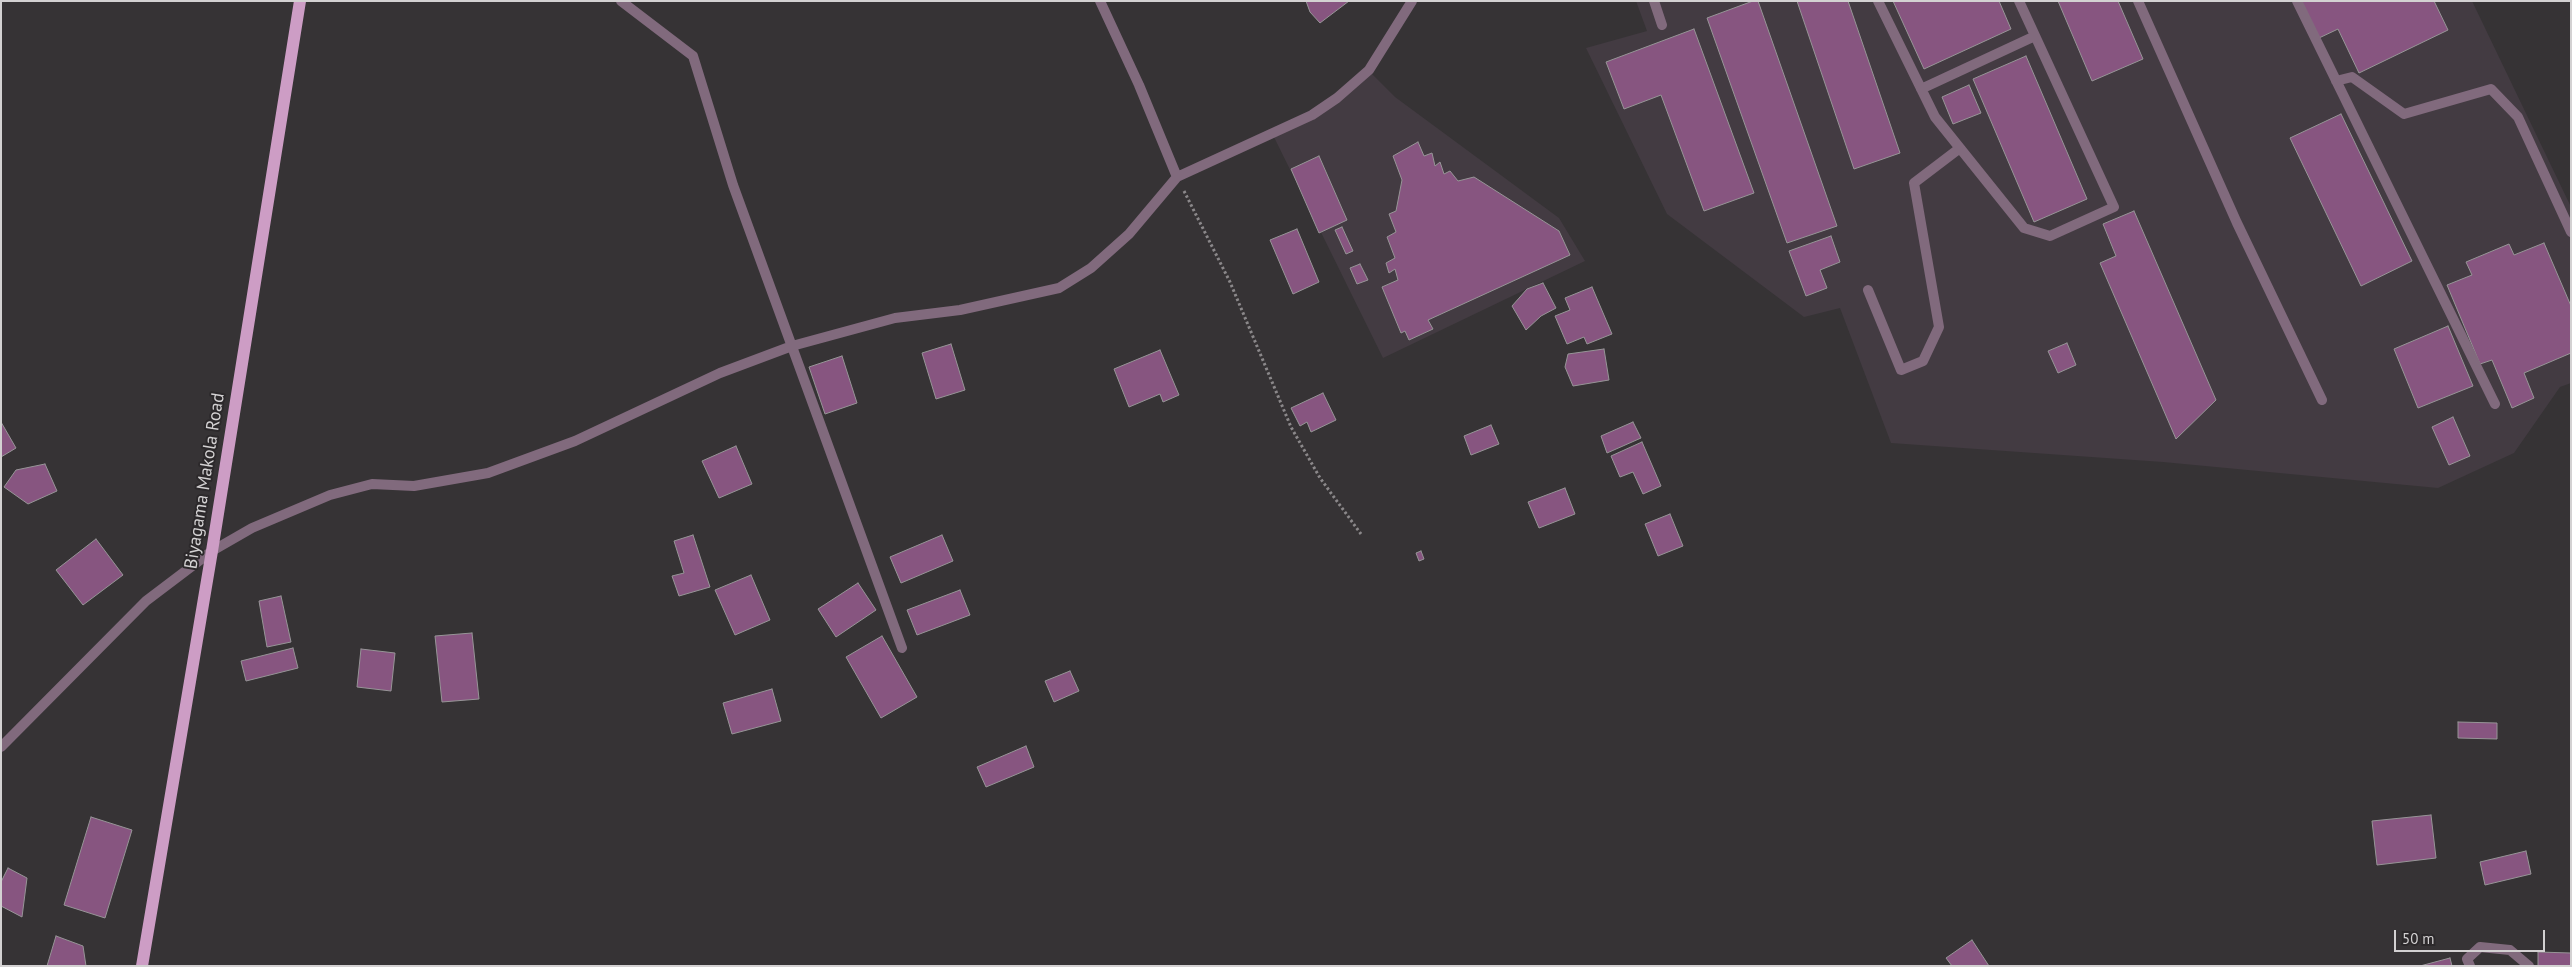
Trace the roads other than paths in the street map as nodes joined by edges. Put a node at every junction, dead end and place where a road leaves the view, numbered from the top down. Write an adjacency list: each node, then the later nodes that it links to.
1 (300, 1): 21 (main road, Biyagama Makola Road)
2 (621, 1): 18 (street)
3 (1100, 1): 15 (street)
4 (1412, 1): 15 (street)
5 (1654, 1): 10 (street)
6 (1878, 1): 13 (street)
7 (2019, 1): 11 (street)
8 (2138, 1): 19 (street)
9 (2296, 1): 12 (street)
10 (1662, 25)
11 (2035, 36): 13 (street); 14 (street)
12 (2336, 81): 16 (street); 20 (street)
13 (1921, 89): 14 (street)
14 (1960, 148): 17 (street)
15 (1177, 177): 18 (street)
16 (2571, 232)
17 (1868, 290)
18 (792, 346): 21 (street); 22 (street)
19 (2322, 400)
20 (2495, 404)
21 (212, 551): 23 (street); 24 (main road, Biyagama Makola Road)
22 (902, 648)
23 (1, 747)
24 (142, 966)
25 (2470, 966): 26 (street)
26 (2530, 966)

